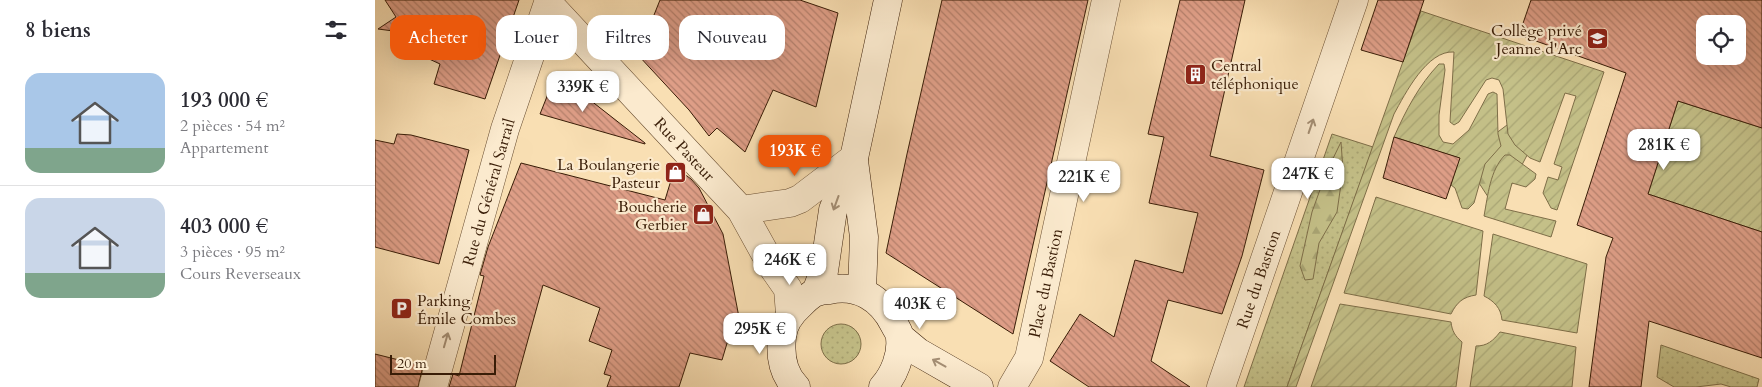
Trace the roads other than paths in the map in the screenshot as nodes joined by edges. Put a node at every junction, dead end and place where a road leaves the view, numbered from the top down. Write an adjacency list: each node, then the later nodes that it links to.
1 (888, 0): 5 (street)
2 (1106, 0): 15 (street, Place du Bastion)
3 (1354, 0): 16 (street, Rue du Bastion, one-way to 3)
4 (549, 2): 6 (street, Rue Pasteur); 12 (street, Rue du Général Sarrail, one-way to 4)
5 (854, 158): 6 (street); 7 (street); 8 (street, one-way to 8)
6 (741, 210): 9 (street, Rue Pasteur)
7 (862, 291): 8 (street); 10 (street)
8 (816, 292): 9 (street)
9 (790, 314): 11 (street)
10 (900, 337): 13 (street); 14 (street, one-way to 10)
11 (792, 385)
12 (433, 387)
13 (883, 387)
14 (979, 387)
15 (1012, 387)
16 (1221, 387)

